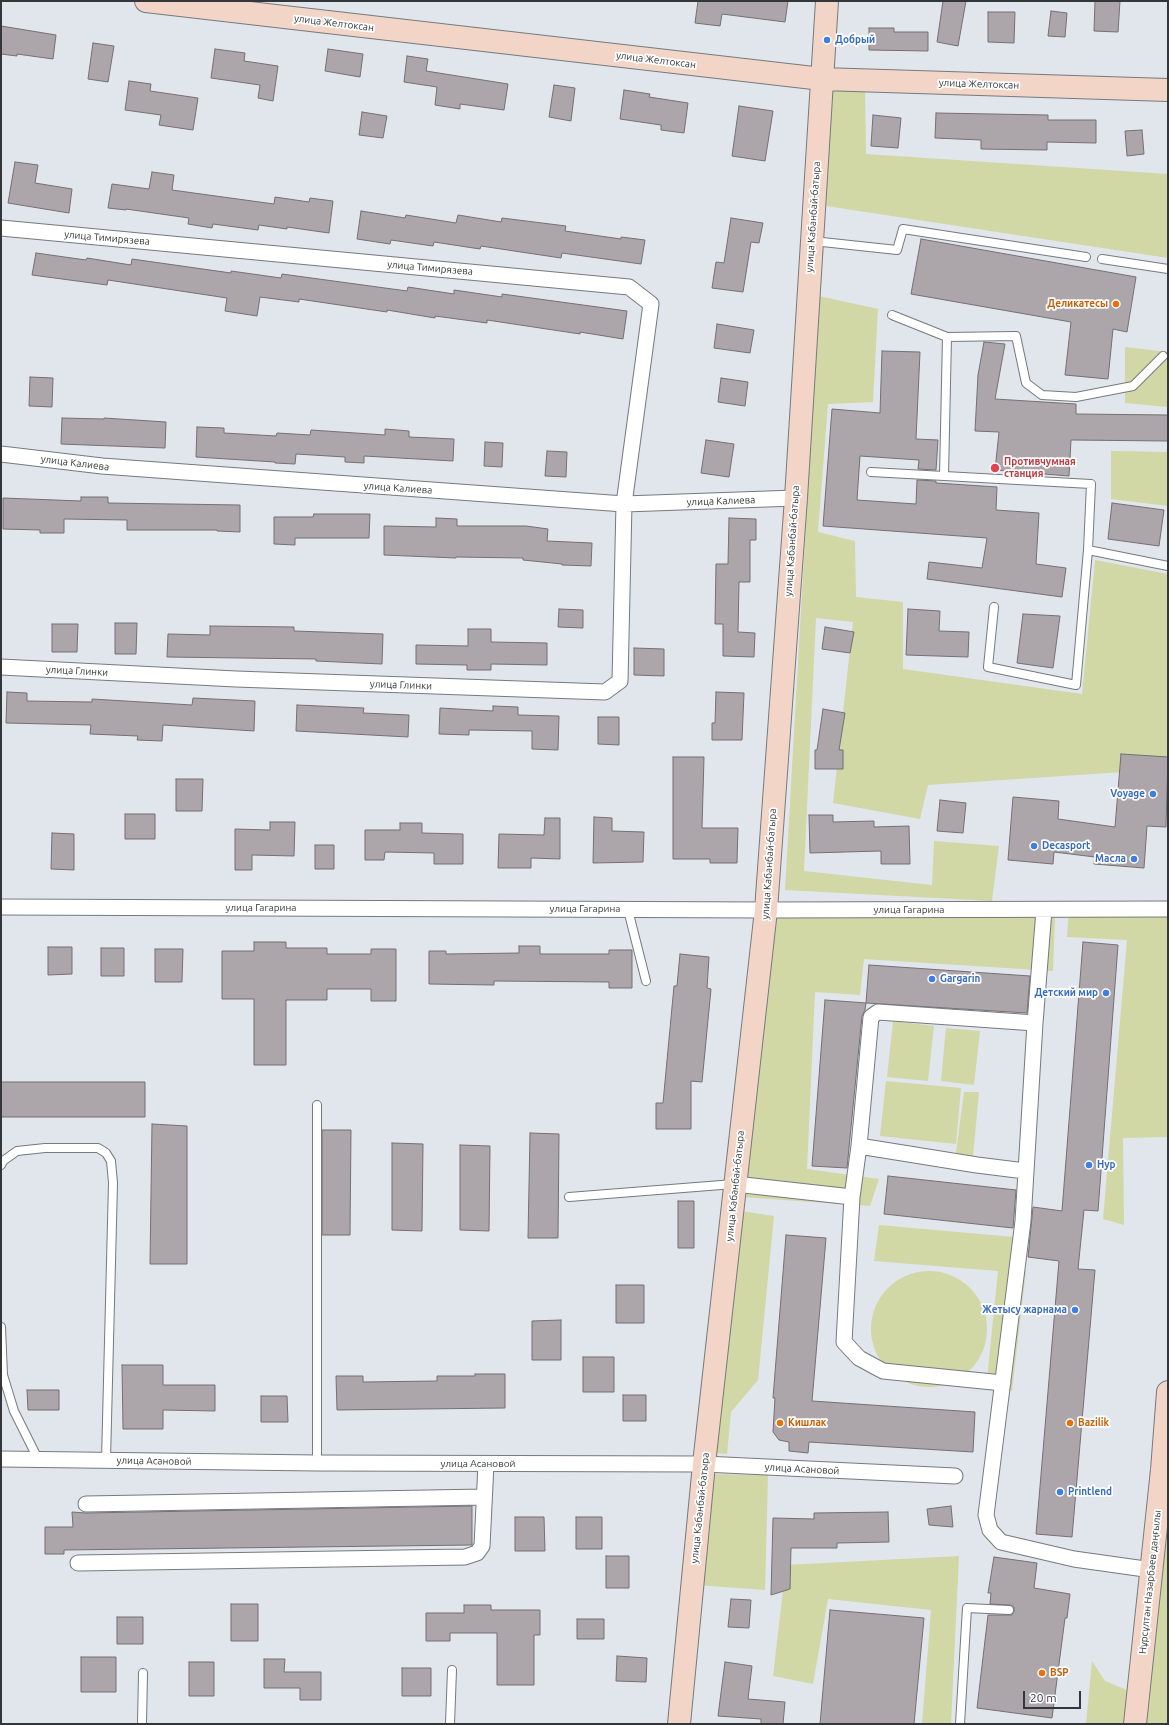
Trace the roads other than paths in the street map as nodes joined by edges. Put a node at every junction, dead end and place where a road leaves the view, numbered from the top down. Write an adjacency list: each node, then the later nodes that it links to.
1 (146, 1): 3 (main road, улица Желтоксан)
2 (827, 1): 3 (main road, улица Кабанбай-батыра)
3 (822, 79): 4 (main road, улица Желтоксан); 6 (main road, улица Кабанбай-батыра)
4 (1168, 90)
5 (1, 228): 17 (street, улица Тимирязева)
6 (812, 241): 7 (lane); 16 (main road, улица Кабанбай-батыра)
7 (1086, 257)
8 (1102, 259): 9 (lane)
9 (1168, 269)
10 (892, 315): 11 (lane)
11 (947, 337): 12 (lane); 15 (lane)
12 (1163, 356)
13 (1, 454): 17 (street, улица Калиева)
14 (871, 472): 15 (lane)
15 (944, 476): 18 (lane)
16 (796, 498): 17 (street, улица Калиева); 25 (main road, улица Кабанбай-батыра)
17 (624, 504): 21 (street, улица Глинки)
18 (1088, 550): 19 (lane); 20 (lane)
19 (1168, 566)
20 (994, 606)
21 (1, 667)
22 (1, 907): 24 (street, улица Гагарина)
23 (1168, 909): 26 (street, улица Гагарина)
24 (628, 910): 25 (street, улица Гагарина); 27 (lane)
25 (766, 910): 26 (street, улица Гагарина); 33 (main road, улица Кабанбай-батыра)
26 (1044, 910): 28 (street)
27 (646, 981)
28 (1035, 1023): 30 (street); 32 (street)
29 (317, 1105): 42 (lane)
30 (859, 1146): 32 (street); 35 (street)
31 (1, 1165): 41 (lane)
32 (1026, 1171): 37 (street)
33 (735, 1184): 34 (lane); 35 (street); 44 (main road, улица Кабанбай-батыра)
34 (569, 1197)
35 (852, 1197): 37 (street)
36 (1, 1327): 40 (lane)
37 (1003, 1383): 50 (street)
38 (1168, 1392): 45 (main road, Нұрсұлтан Назарбаев даңғылы)
39 (1, 1459): 40 (street, улица Асановой)
40 (38, 1459): 41 (street, улица Асановой)
41 (106, 1460): 42 (street, улица Асановой)
42 (317, 1463): 43 (street, улица Асановой)
43 (486, 1464): 44 (street, улица Асановой); 47 (street)
44 (704, 1464): 46 (street, улица Асановой); 56 (main road, улица Кабанбай-батыра)
45 (1165, 1470): 50 (main road, Нұрсұлтан Назарбаев даңғылы)
46 (955, 1476)
47 (484, 1497): 48 (street); 49 (street)
48 (86, 1504)
49 (78, 1564)
50 (1152, 1570): 58 (main road, Нұрсұлтан Назарбаев даңғылы)
51 (1009, 1610): 57 (lane)
52 (452, 1670): 55 (lane)
53 (142, 1673): 54 (lane)
54 (142, 1724)
55 (450, 1724)
56 (679, 1724)
57 (960, 1724)
58 (1135, 1724)

